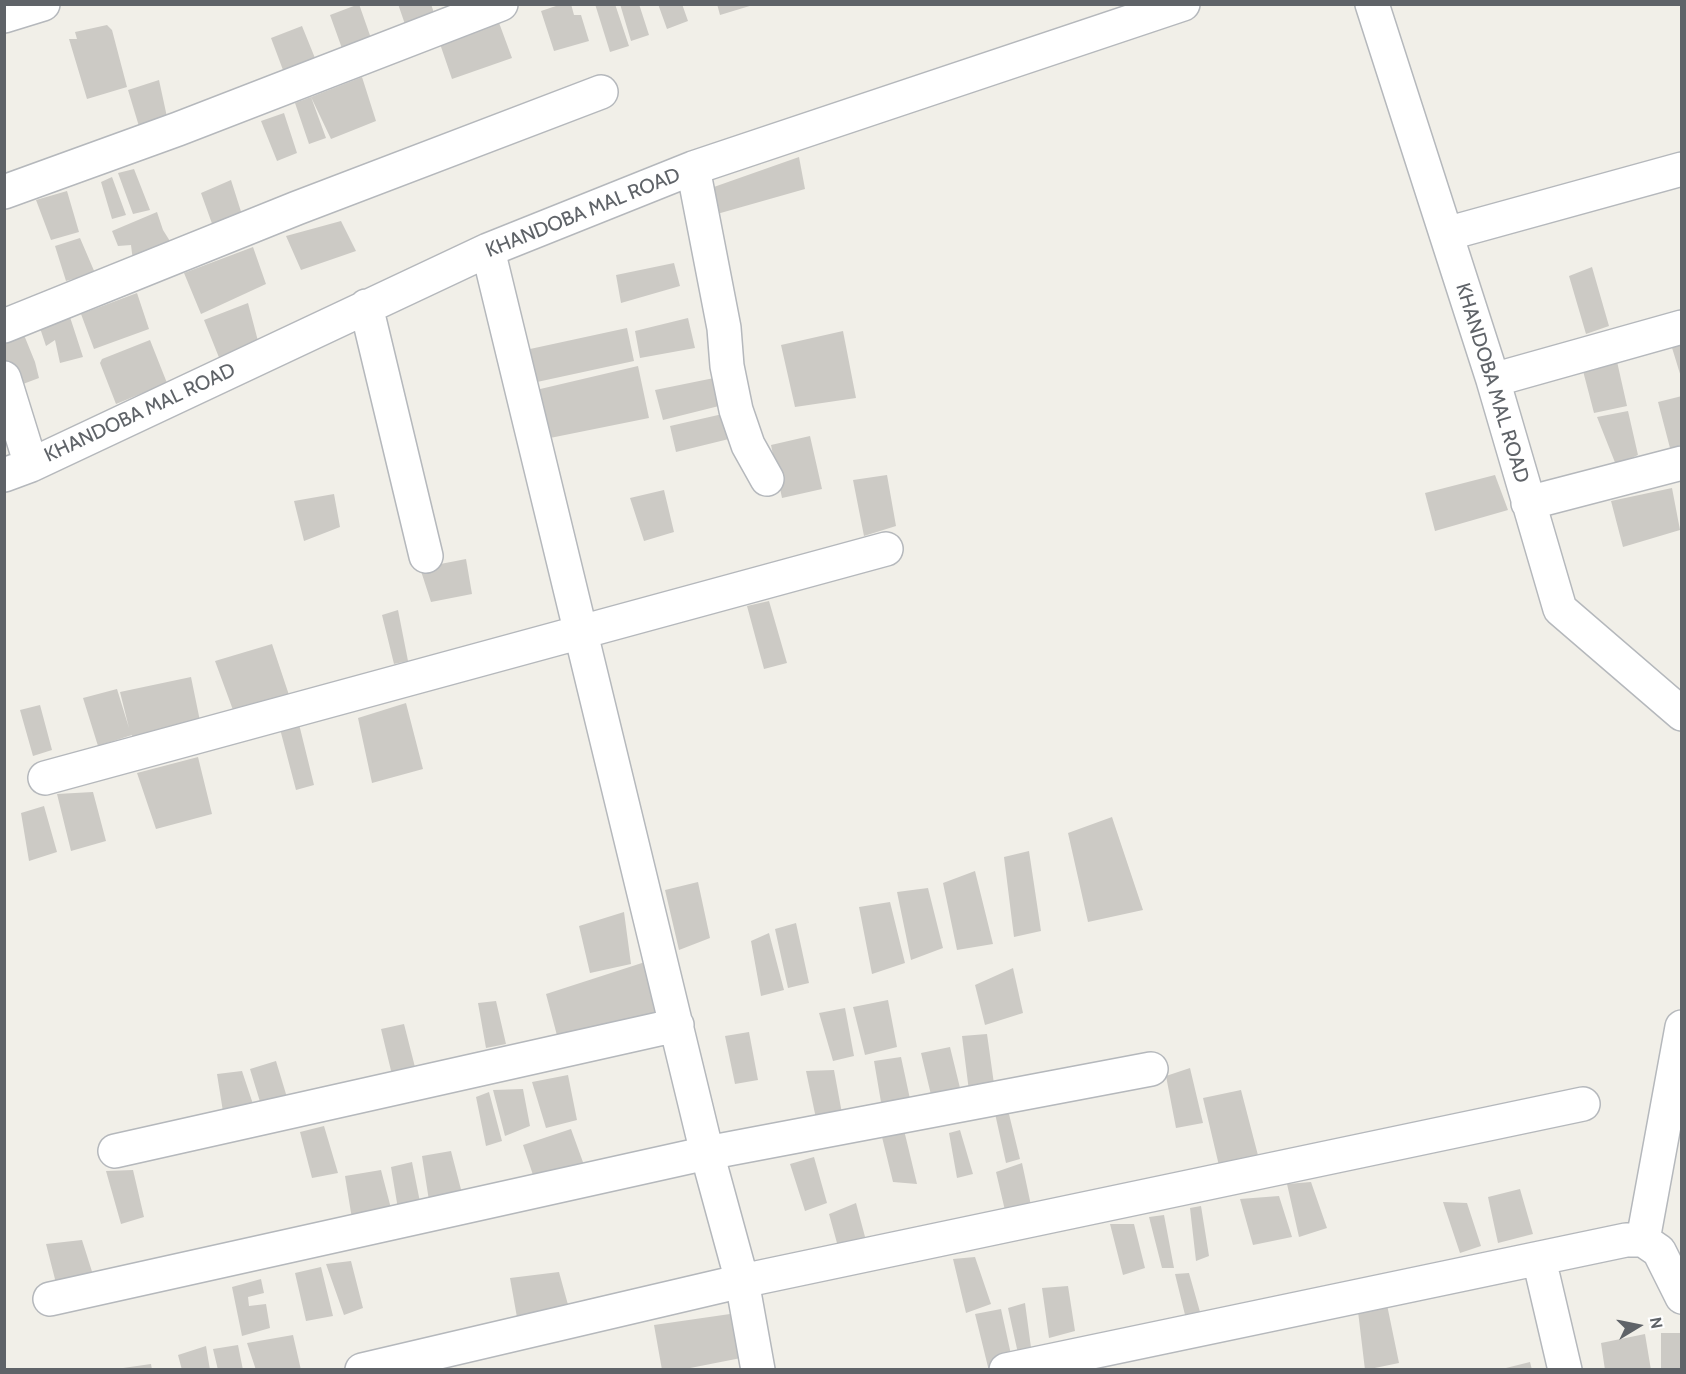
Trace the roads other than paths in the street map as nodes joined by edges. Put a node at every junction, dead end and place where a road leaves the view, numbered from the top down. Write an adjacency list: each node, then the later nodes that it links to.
1 (43, 4): 5 (street)
2 (501, 4): 9 (street)
3 (1183, 4): 7 (street, KHANDOBA MAL ROAD)
4 (1372, 4): 10 (street, KHANDOBA MAL ROAD)
5 (4, 16)
6 (601, 92): 13 (street)
7 (693, 168): 11 (street, KHANDOBA MAL ROAD); 19 (street)
8 (1682, 169): 10 (street)
9 (4, 192)
10 (1446, 234): 16 (street, KHANDOBA MAL ROAD)
11 (488, 250): 12 (street, KHANDOBA MAL ROAD); 23 (street)
12 (366, 306): 18 (street, KHANDOBA MAL ROAD); 22 (street)
13 (4, 326)
14 (1682, 327): 16 (street)
15 (4, 378): 18 (street)
16 (1493, 380): 20 (street, KHANDOBA MAL ROAD)
17 (1682, 463): 20 (street)
18 (18, 470)
19 (767, 479)
20 (1528, 502): 24 (street, KHANDOBA MAL ROAD)
21 (886, 549): 23 (street)
22 (426, 556)
23 (581, 630): 25 (street); 26 (street)
24 (1682, 714)
25 (45, 778)
26 (677, 1025): 30 (street); 31 (street)
27 (1682, 1027): 32 (street)
28 (1151, 1069): 31 (street)
29 (1583, 1104): 34 (street)
30 (115, 1151)
31 (707, 1153): 34 (street); 36 (street)
32 (1643, 1240): 33 (street); 35 (street)
33 (1539, 1259): 39 (street); 40 (street)
34 (742, 1281): 37 (street); 38 (street)
35 (1682, 1298)
36 (50, 1299)
37 (362, 1370)
38 (758, 1370)
39 (1006, 1370)
40 (1565, 1370)

